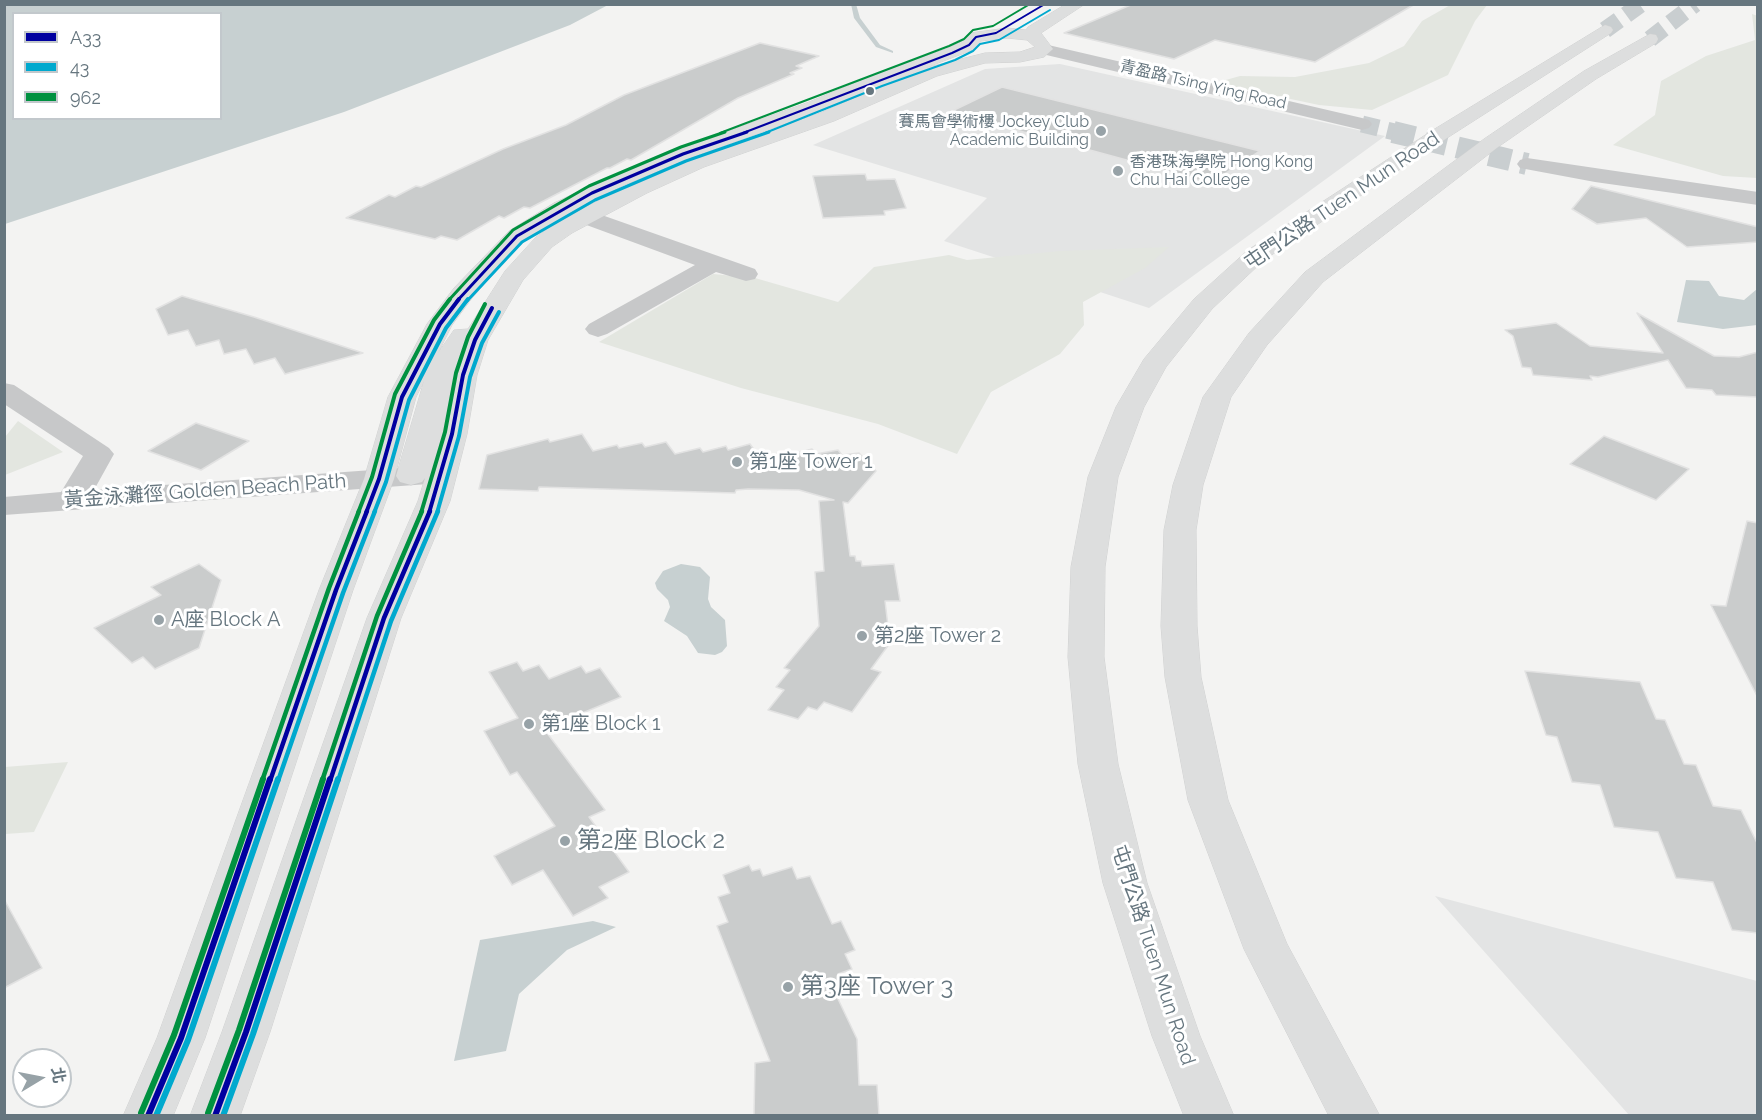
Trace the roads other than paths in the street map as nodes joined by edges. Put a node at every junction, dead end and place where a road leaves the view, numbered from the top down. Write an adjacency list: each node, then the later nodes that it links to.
1 (1046, 4): 4 (main road)
2 (1078, 4): 6 (main road)
3 (1605, 30): 22 (main road, 屯門公路 Tuen Mun Road)
4 (996, 33): 6 (main road); 7 (main road)
5 (1650, 39): 23 (main road, 屯門公路 Tuen Mun Road)
6 (1037, 43): 8 (main road); 9 (street, 青盈路 Tsing Ying Road)
7 (969, 45): 8 (main road); 12 (main road)
8 (996, 57): 12 (main road)
9 (1362, 124)
10 (1527, 164): 11 (street)
11 (1758, 199)
12 (573, 213): 13 (street); 17 (main road); 17 (main road)
13 (714, 264): 14 (street); 15 (street)
14 (746, 274)
15 (598, 329)
16 (4, 391): 18 (street)
17 (411, 476): 18 (street, 黃金泳灘徑 Golden Beach Path); 20 (main road); 21 (main road)
18 (72, 501): 19 (street, 黃金泳灘徑 Golden Beach Path)
19 (4, 506)
20 (148, 1116)
21 (215, 1116)
22 (1209, 1116)
23 (1355, 1116)

